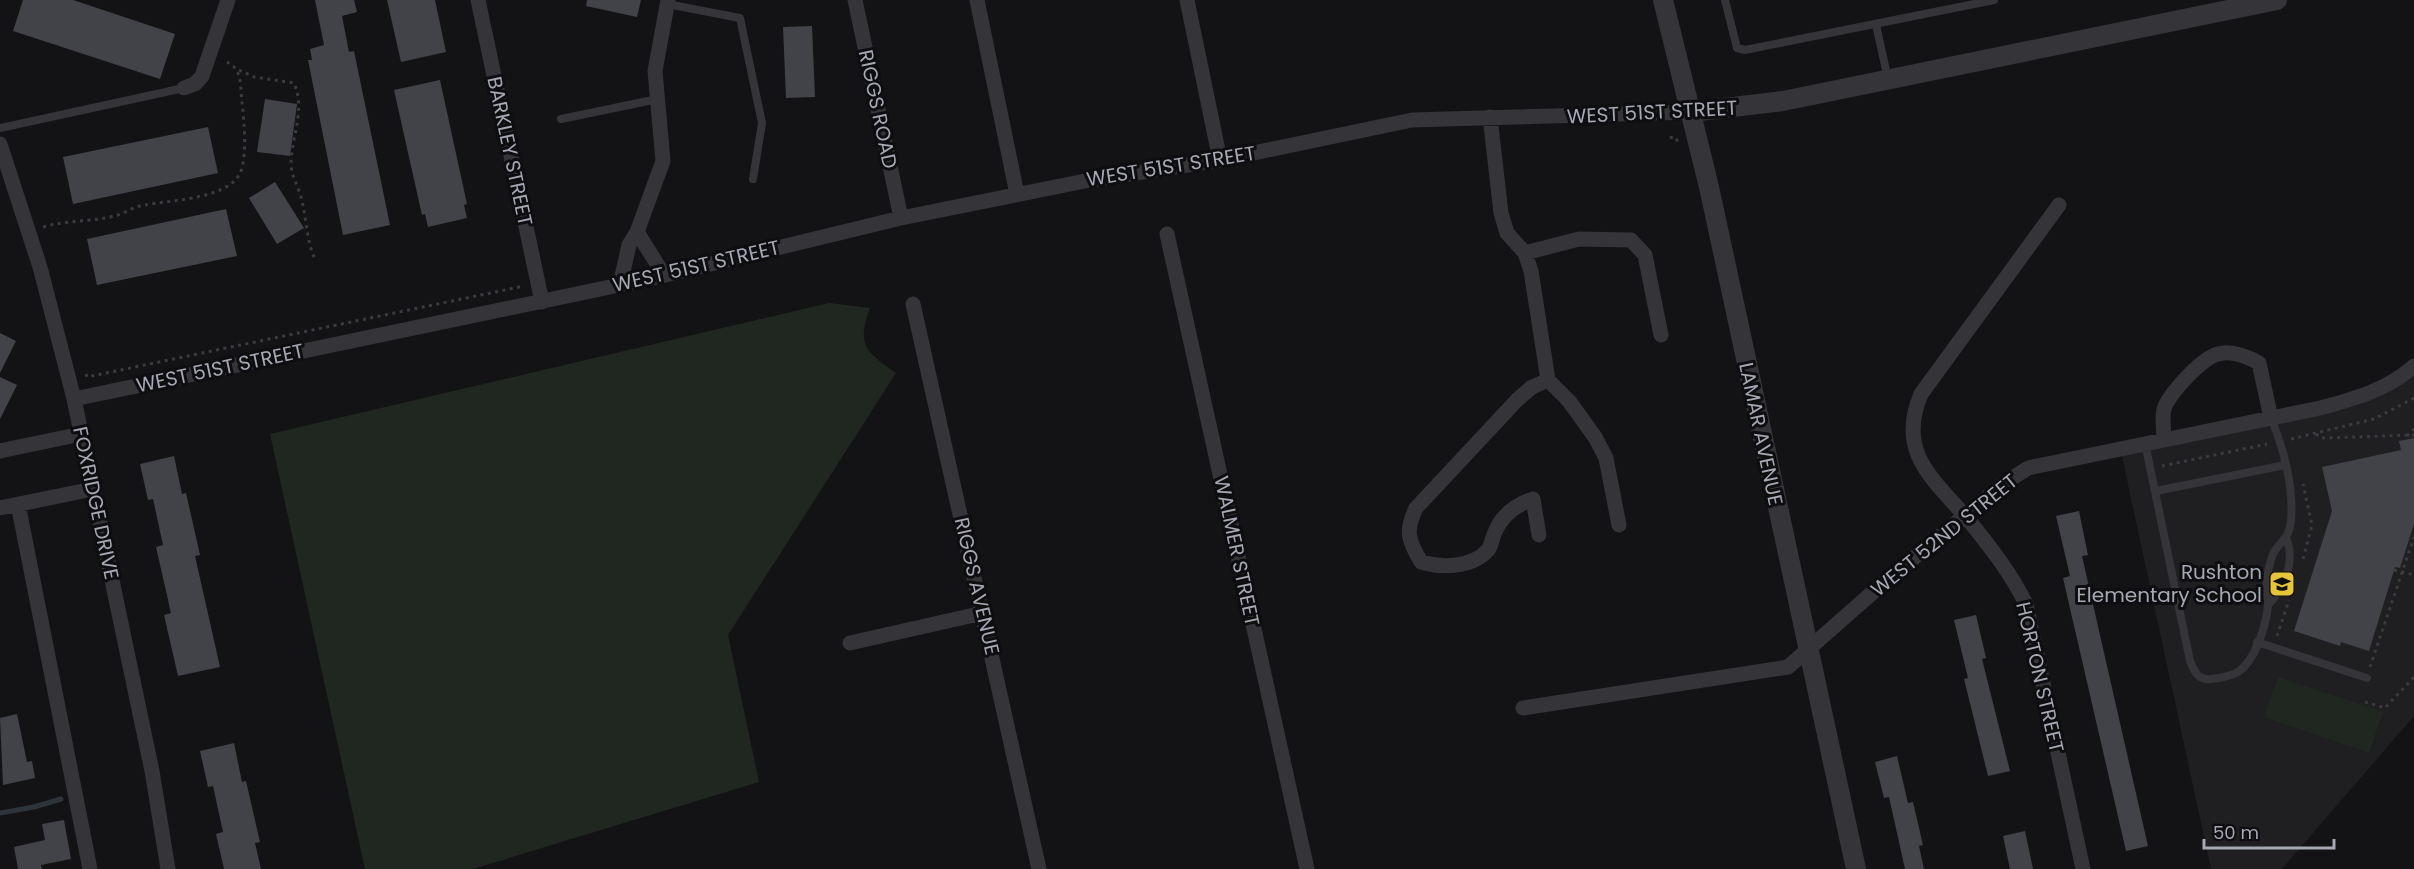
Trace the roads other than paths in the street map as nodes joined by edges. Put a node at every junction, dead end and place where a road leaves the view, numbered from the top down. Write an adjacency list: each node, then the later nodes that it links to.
1 (228, 0): 13 (street)
2 (478, 0): 31 (street, BARKLEY STREET)
3 (855, 0): 25 (street, RIGGS ROAD)
4 (977, 0): 23 (street)
5 (1187, 0): 20 (street)
6 (1663, 0): 15 (street, LAMAR AVENUE)
7 (1725, 0): 11 (lane)
8 (1994, 0): 11 (lane)
9 (2277, 0): 12 (street, WEST 51ST STREET)
10 (667, 2): 14 (street); 22 (lane)
11 (1876, 25): 12 (lane)
12 (1888, 80): 15 (street, WEST 51ST STREET)
13 (184, 88): 18 (lane)
14 (658, 99): 17 (lane); 26 (street)
15 (1691, 112): 16 (street, WEST 51ST STREET); 55 (street, LAMAR AVENUE)
16 (1490, 117): 20 (street, WEST 51ST STREET); 28 (street)
17 (561, 119)
18 (0, 128)
19 (0, 144): 21 (street, FOXRIDGE DRIVE)
20 (1220, 160): 23 (street, WEST 51ST STREET)
21 (5, 179): 36 (street, FOXRIDGE DRIVE)
22 (753, 179)
23 (1017, 194): 25 (street, WEST 51ST STREET)
24 (2059, 205): 47 (street, HORTON STREET)
25 (901, 218): 29 (street, WEST 51ST STREET)
26 (637, 232): 29 (street); 30 (street)
27 (1167, 234): 61 (street, WALMER STREET)
28 (1525, 253): 33 (street); 35 (street)
29 (664, 275): 30 (street, WEST 51ST STREET)
30 (620, 285): 31 (street, WEST 51ST STREET)
31 (542, 302): 36 (street, WEST 51ST STREET)
32 (913, 304): 52 (street, RIGGS AVENUE)
33 (1661, 335)
34 (2414, 366): 37 (street, WEST 52ND STREET)
35 (1548, 380): 48 (street); 49 (street)
36 (74, 399): 38 (street, FOXRIDGE DRIVE)
37 (2271, 418): 39 (street, WEST 52ND STREET); 39 (street); 42 (lane)
38 (81, 434): 41 (street); 43 (street, FOXRIDGE DRIVE)
39 (2164, 439): 40 (street, WEST 52ND STREET)
40 (2145, 443): 44 (lane); 47 (street, WEST 52ND STREET)
41 (0, 451)
42 (2285, 465): 44 (lane); 50 (lane)
43 (93, 489): 45 (street); 59 (street, FOXRIDGE DRIVE)
44 (2156, 491): 53 (lane)
45 (18, 504): 46 (street); 58 (street)
46 (0, 508)
47 (1965, 516): 55 (street, WEST 52ND STREET); 63 (street, HORTON STREET)
48 (1619, 525)
49 (1539, 535)
50 (2287, 540): 51 (lane); 51 (lane)
51 (2268, 605): 53 (lane)
52 (983, 613): 54 (street); 60 (street, RIGGS AVENUE)
53 (2256, 642): 56 (lane)
54 (850, 643)
55 (1808, 649): 57 (street, WEST 52ND STREET); 62 (street, LAMAR AVENUE)
56 (2367, 678)
57 (1523, 708)
58 (90, 869)
59 (168, 869)
60 (1039, 869)
61 (1307, 869)
62 (1856, 869)
63 (2083, 869)

